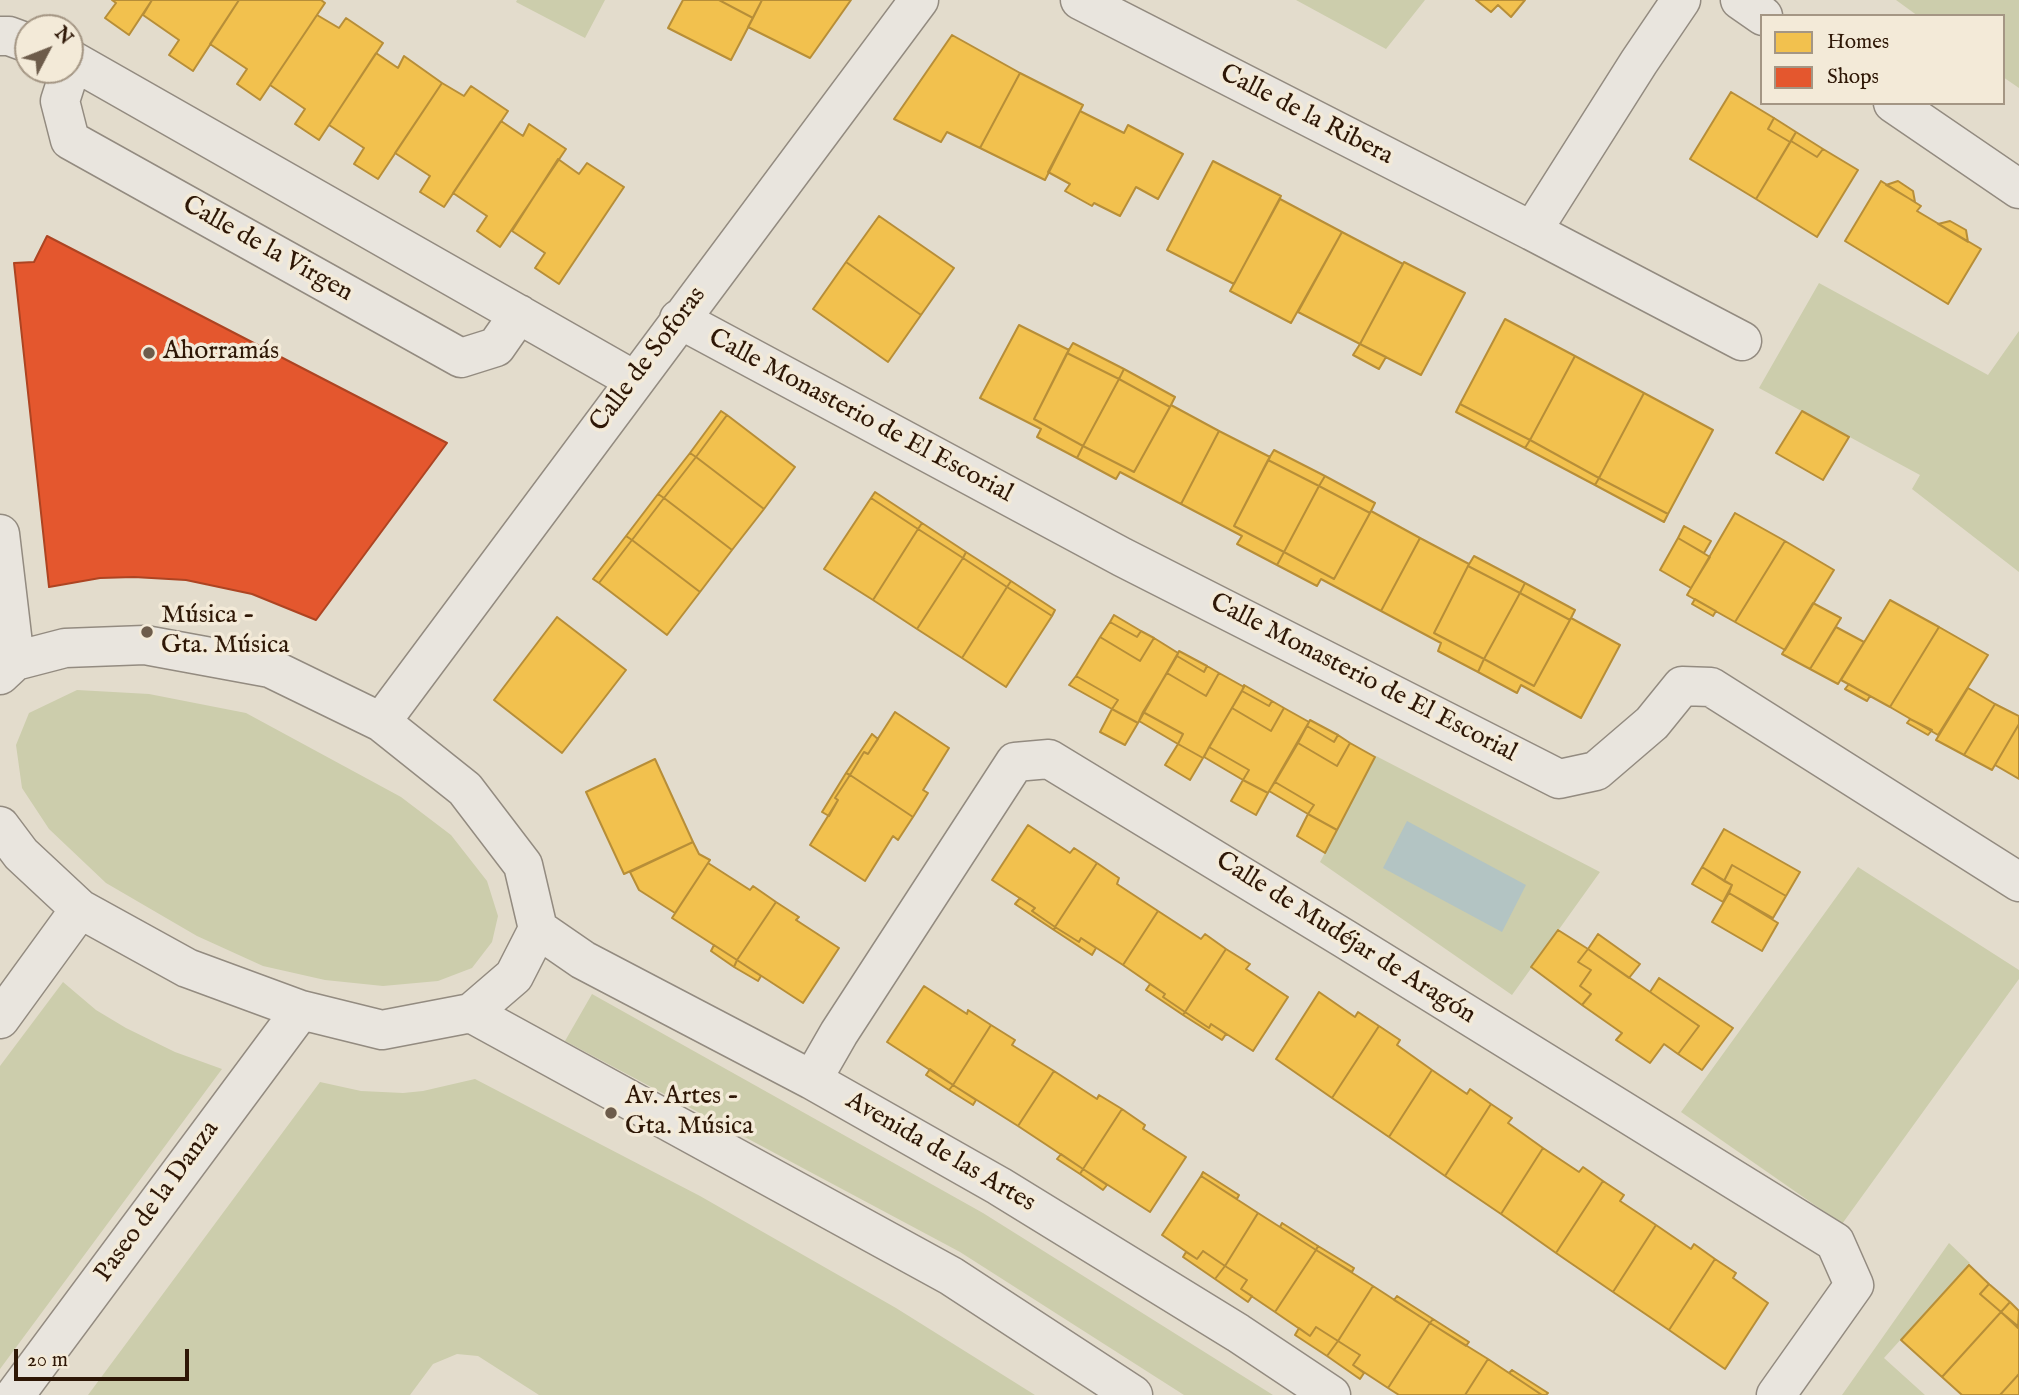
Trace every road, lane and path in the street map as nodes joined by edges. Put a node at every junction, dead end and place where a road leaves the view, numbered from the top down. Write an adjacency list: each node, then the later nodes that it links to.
1 (919, 0): 12 (street, Calle de Soforas)
2 (1080, 0): 10 (street, Calle de la Ribera)
3 (1681, 0): 10 (street)
4 (1740, 0): 5 (street)
5 (1760, 14)
6 (84, 72): 11 (street, Calle de la Virgen)
7 (65, 84): 11 (street, Calle de la Virgen)
8 (1896, 105): 9 (street)
9 (2019, 189)
10 (1532, 231): 13 (street, Calle de la Ribera)
11 (519, 314): 14 (street, Calle de la Virgen)
12 (679, 319): 14 (street, Calle de Soforas); 19 (street, Calle Monasterio de El Escorial)
13 (1741, 341)
14 (634, 380): 17 (street, Calle de Soforas)
15 (0, 534): 16 (street)
16 (8, 668): 17 (street)
17 (381, 722): 21 (street)
18 (0, 826): 20 (street)
19 (2019, 882)
20 (80, 909): 22 (street); 24 (street)
21 (538, 929): 23 (street); 25 (street, Avenida de las Artes)
22 (301, 1010): 23 (street); 26 (street, Paseo de la Danza)
23 (471, 1013): 27 (street)
24 (0, 1019)
25 (812, 1080): 28 (street, Avenida de las Artes); 29 (street, Calle de Mudéjar de Aragón)
26 (15, 1395)
27 (1133, 1395)
28 (1331, 1395)
29 (1776, 1395)

